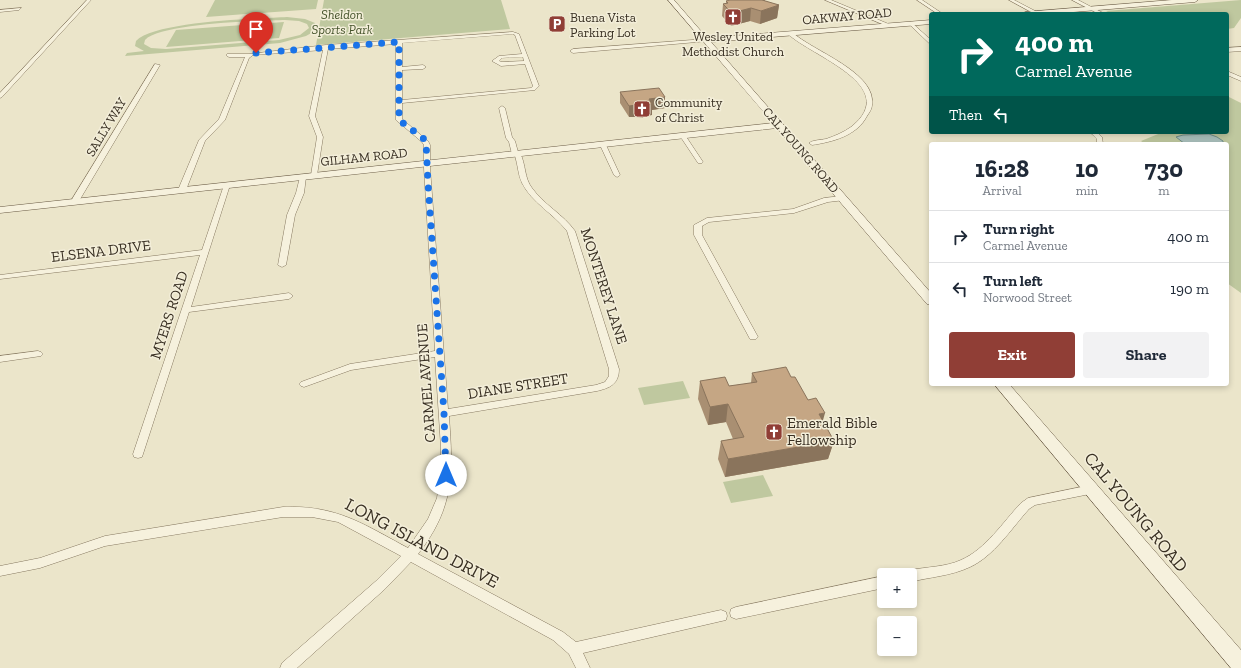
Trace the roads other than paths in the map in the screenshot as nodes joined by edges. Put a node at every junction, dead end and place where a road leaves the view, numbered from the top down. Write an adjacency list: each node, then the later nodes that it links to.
1 (89, 0): 35 (street)
2 (671, 0): 19 (main road, CAL YOUNG ROAD)
3 (827, 0): 17 (street)
4 (919, 0): 11 (street)
5 (1011, 0): 12 (street)
6 (1074, 0): 9 (street)
7 (1195, 0): 9 (main road)
8 (19, 9): 10 (street)
9 (1092, 9): 13 (main road); 14 (street)
10 (0, 11)
11 (938, 12)
12 (1035, 12)
13 (1051, 12)
14 (1099, 12)
15 (929, 22): 16 (main road, OAKWAY ROAD)
16 (911, 23): 17 (main road, OAKWAY ROAD); 20 (street)
17 (889, 25): 18 (main road, OAKWAY ROAD)
18 (790, 33): 19 (main road, OAKWAY ROAD); 42 (street)
19 (706, 40): 25 (street, OAKWAY ROAD); 38 (main road, CAL YOUNG ROAD)
20 (929, 41)
21 (399, 42): 22 (street); 26 (street); 32 (street, CARMEL AVENUE)
22 (326, 48): 28 (street); 48 (street)
23 (1241, 49): 24 (street)
24 (1229, 50)
25 (573, 51)
26 (525, 55): 29 (street); 29 (street)
27 (229, 56): 28 (street)
28 (248, 56): 51 (street)
29 (527, 62): 36 (street)
30 (157, 65): 53 (street, SALLY WAY)
31 (423, 67): 32 (street)
32 (399, 69): 36 (street, CARMEL AVENUE)
33 (1229, 74): 34 (street)
34 (1241, 79)
35 (0, 96)
36 (399, 102): 46 (street, CARMEL AVENUE)
37 (502, 108): 44 (street, MONTEREY LANE)
38 (780, 125): 40 (main road, GILHAM ROAD); 52 (main road, CAL YOUNG ROAD)
39 (1095, 134): 41 (street)
40 (683, 136): 43 (main road, GILHAM ROAD); 45 (street)
41 (1100, 142)
42 (812, 143)
43 (603, 145): 44 (main road, GILHAM ROAD); 47 (street)
44 (516, 154): 46 (main road, GILHAM ROAD); 67 (street, MONTEREY LANE)
45 (700, 162)
46 (426, 163): 48 (main road, GILHAM ROAD); 62 (street, CARMEL AVENUE)
47 (617, 175)
48 (314, 176): 49 (main road, GILHAM ROAD)
49 (303, 177): 50 (main road, GILHAM ROAD); 56 (street)
50 (227, 185): 51 (main road, GILHAM ROAD); 55 (street, MYERS ROAD)
51 (182, 190): 53 (main road, GILHAM ROAD)
52 (842, 198): 59 (main road, CAL YOUNG ROAD); 61 (street)
53 (75, 201): 54 (main road, GILHAM ROAD)
54 (1, 212)
55 (204, 252): 57 (street, ELSENA DRIVE); 60 (street, MYERS ROAD)
56 (282, 264)
57 (0, 277)
58 (290, 296): 60 (street)
59 (929, 299)
60 (186, 310): 69 (street, MYERS ROAD)
61 (753, 337)
62 (439, 353): 65 (street); 68 (street, CARMEL AVENUE)
63 (38, 354): 64 (street)
64 (0, 359)
65 (304, 384)
66 (1004, 386): 70 (main road, CAL YOUNG ROAD)
67 (597, 388): 68 (street, DIANE STREET)
68 (444, 413): 71 (street, CARMEL AVENUE)
69 (138, 454)
70 (1092, 490): 73 (street); 78 (main road, CAL YOUNG ROAD)
71 (410, 556): 72 (street, LONG ISLAND DRIVE); 77 (street, LONG ISLAND DRIVE); 79 (street, CARMEL AVENUE)
72 (0, 571)
73 (917, 575)
74 (877, 583): 75 (street)
75 (736, 613)
76 (721, 616): 77 (street)
77 (574, 649): 80 (street)
78 (1241, 665)
79 (287, 668)
80 (583, 668)

